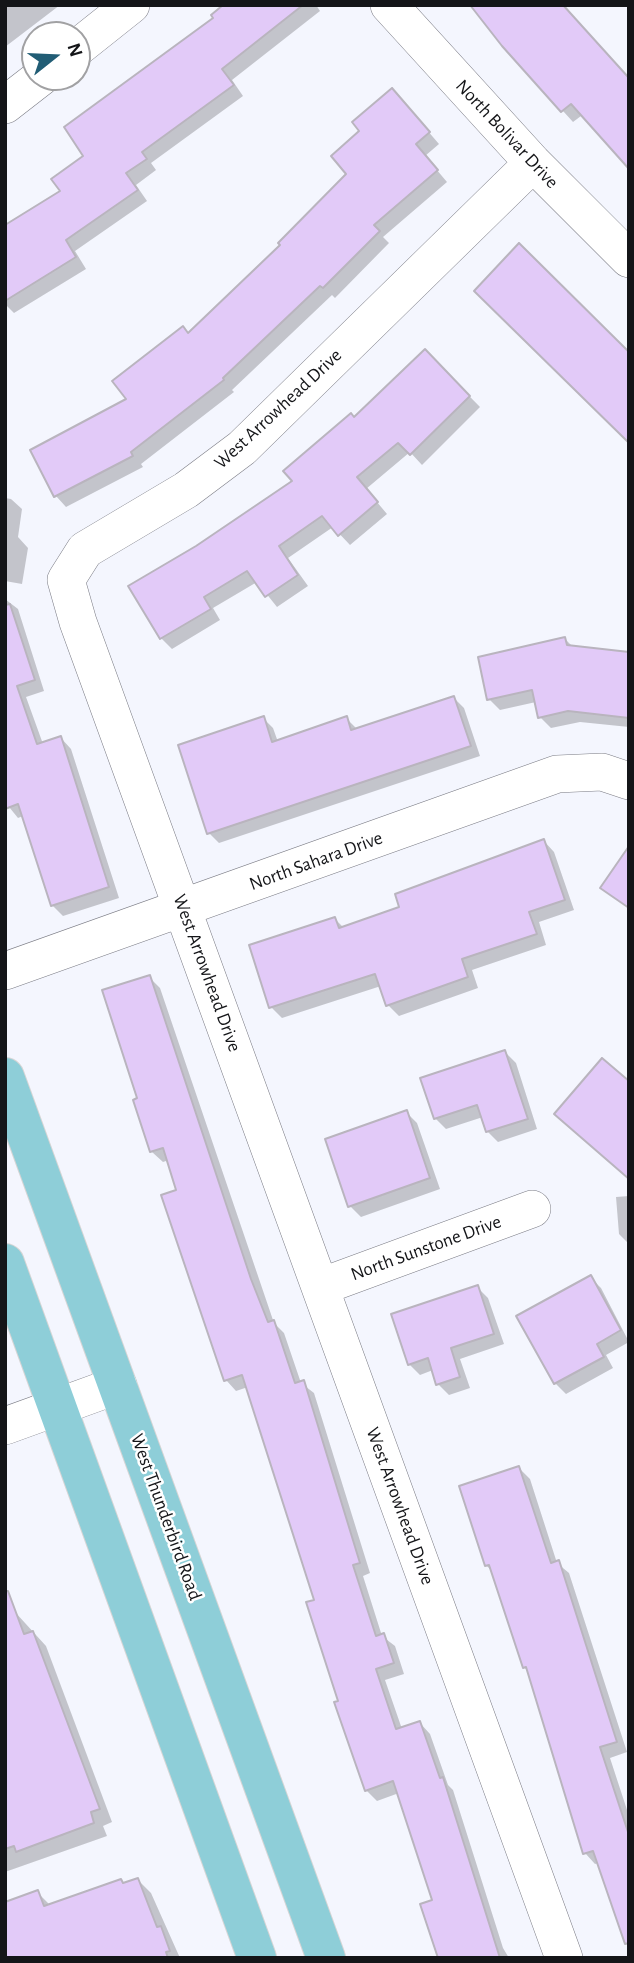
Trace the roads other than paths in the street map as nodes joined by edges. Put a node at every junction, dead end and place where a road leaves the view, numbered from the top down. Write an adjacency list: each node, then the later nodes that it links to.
1 (131, 5): 3 (street)
2 (389, 5): 6 (street, North Bolivar Drive)
3 (91, 37)
4 (24, 91): 5 (street)
5 (5, 106)
6 (533, 163): 7 (street, North Bolivar Drive); 9 (street, West Arrowhead Drive)
7 (629, 260)
8 (629, 781): 9 (street, North Sahara Drive)
9 (184, 908): 10 (street, North Sahara Drive); 14 (street, West Arrowhead Drive)
10 (5, 971)
11 (5, 1077): 15 (main road, West Thunderbird Road)
12 (532, 1209): 14 (street, North Sunstone Drive)
13 (5, 1263): 16 (main road)
14 (320, 1287): 20 (street, West Arrowhead Drive)
15 (118, 1385): 16 (street); 19 (main road, West Thunderbird Road)
16 (56, 1407): 17 (street); 18 (main road)
17 (5, 1426)
18 (257, 1958)
19 (326, 1958)
20 (564, 1958)

